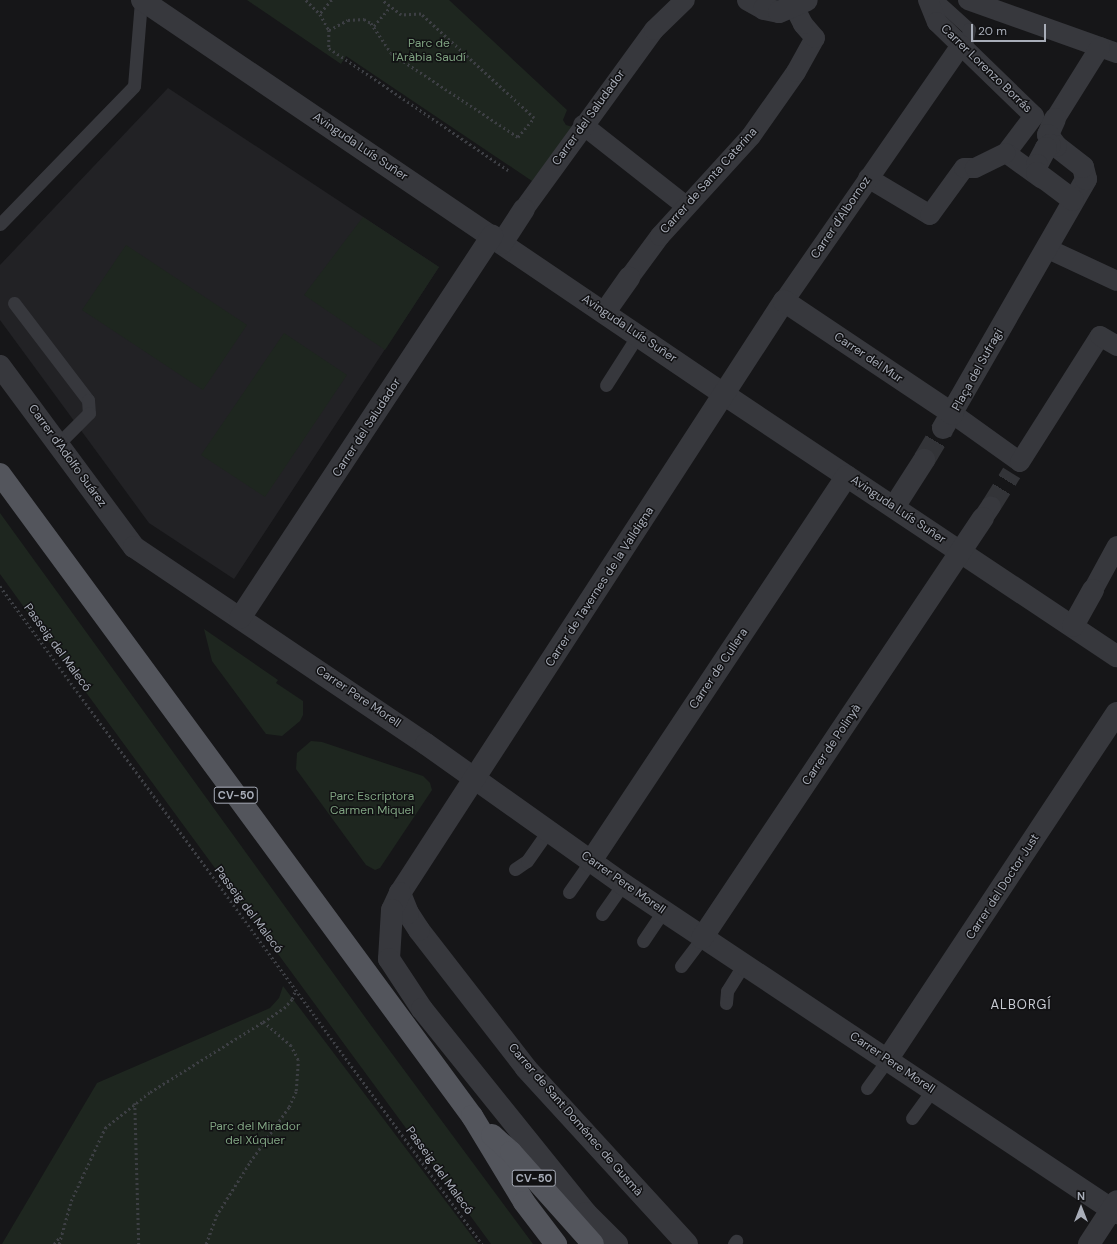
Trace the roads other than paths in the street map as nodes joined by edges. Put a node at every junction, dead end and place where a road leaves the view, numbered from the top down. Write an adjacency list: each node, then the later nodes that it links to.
1 (141, 0): 19 (lane); 20 (street, Avinguda Luís Suñer)
2 (685, 0): 11 (street, Carrer del Saludador)
3 (748, 0): 7 (street)
4 (928, 0): 8 (street, Carrer Lorenzo Borrás)
5 (937, 0): 8 (lane)
6 (968, 0): 9 (street)
7 (801, 4): 17 (street, Carrer de Santa Caterina)
8 (963, 47): 10 (street, Carrer Lorenzo Borrás); 14 (street, Carrer d'Albornoz)
9 (1108, 50): 10 (street)
10 (1045, 118): 12 (street); 13 (street)
11 (583, 125): 17 (street); 18 (street, Carrer del Saludador)
12 (1056, 146): 15 (street); 16 (street, Plaça del Sufragi)
13 (1006, 153): 14 (street); 15 (street)
14 (868, 178): 24 (street, Carrer d'Albornoz)
15 (1042, 179): 16 (street)
16 (1073, 200): 21 (street, Plaça del Sufragi)
17 (686, 206): 22 (street, Carrer de Santa Caterina)
18 (524, 209): 20 (street, Carrer del Saludador)
19 (0, 224)
20 (497, 239): 26 (street, Avinguda Luís Suñer); 43 (street, Carrer del Saludador)
21 (1046, 248): 23 (street); 32 (street, Plaça del Sufragi)
22 (629, 278): 26 (street, Carrer de Santa Caterina)
23 (1117, 281)
24 (784, 301): 31 (street, Carrer d'Albornoz); 32 (street, Carrer del Mur)
25 (14, 303): 33 (lane)
26 (605, 312): 27 (street, Avinguda Luís Suñer)
27 (638, 335): 30 (lane); 31 (street, Avinguda Luís Suñer)
28 (1112, 343): 32 (street, Plaça del Sufragi)
29 (0, 366): 33 (street, Carrer d'Adolfo Suárez)
30 (606, 385)
31 (725, 395): 36 (street, Avinguda Luís Suñer); 47 (street, Carrer de Tavernes de la Valldigna)
32 (948, 421)
33 (58, 444): 40 (street, Carrer d'Adolfo Suárez)
34 (924, 460): 37 (street)
35 (0, 474): 64 (main road, CV-50)
36 (848, 476): 37 (street, Avinguda Luís Suñer); 49 (street, Carrer de Cullera)
37 (894, 507): 41 (street, Avinguda Luís Suñer)
38 (987, 512): 41 (street, Carrer de Polinyà)
39 (1117, 546): 42 (street)
40 (134, 547): 43 (street, Carrer Pere Morell)
41 (961, 552): 44 (street, Avinguda Luís Suñer); 56 (street, Carrer de Polinyà)
42 (1093, 590): 44 (street)
43 (240, 618): 47 (street, Carrer Pere Morell)
44 (1073, 626): 45 (street, Avinguda Luís Suñer)
45 (1117, 656)
46 (1117, 714): 61 (street, Carrer del Doctor Just)
47 (473, 779): 48 (street, Carrer Pere Morell); 53 (street, Carrer de Tavernes de la Valldigna)
48 (548, 831): 49 (street, Carrer Pere Morell); 50 (lane)
49 (591, 861): 51 (street, Carrer Pere Morell); 52 (lane)
50 (515, 869)
51 (623, 884): 54 (street, Carrer Pere Morell); 55 (lane)
52 (569, 892)
53 (400, 893): 69 (street, Carrer de Tavernes de la Valldigna); 70 (street, Carrer de Sant Doménec de Gusmà)
54 (663, 911): 56 (street, Carrer Pere Morell); 57 (lane)
55 (602, 914)
56 (702, 938): 58 (street, Carrer Pere Morell); 59 (lane)
57 (643, 941)
58 (743, 965): 60 (lane); 61 (street, Carrer Pere Morell)
59 (681, 966)
60 (726, 1003)
61 (887, 1060): 62 (lane); 63 (street, Carrer Pere Morell)
62 (867, 1088)
63 (932, 1090): 65 (lane); 66 (street, Carrer Pere Morell)
64 (472, 1116): 67 (main road, CV-50); 68 (main road, CV-50)
65 (912, 1118)
66 (1115, 1208): 71 (street)
67 (556, 1244)
68 (593, 1244)
69 (617, 1244)
70 (687, 1244)
71 (1089, 1244)

